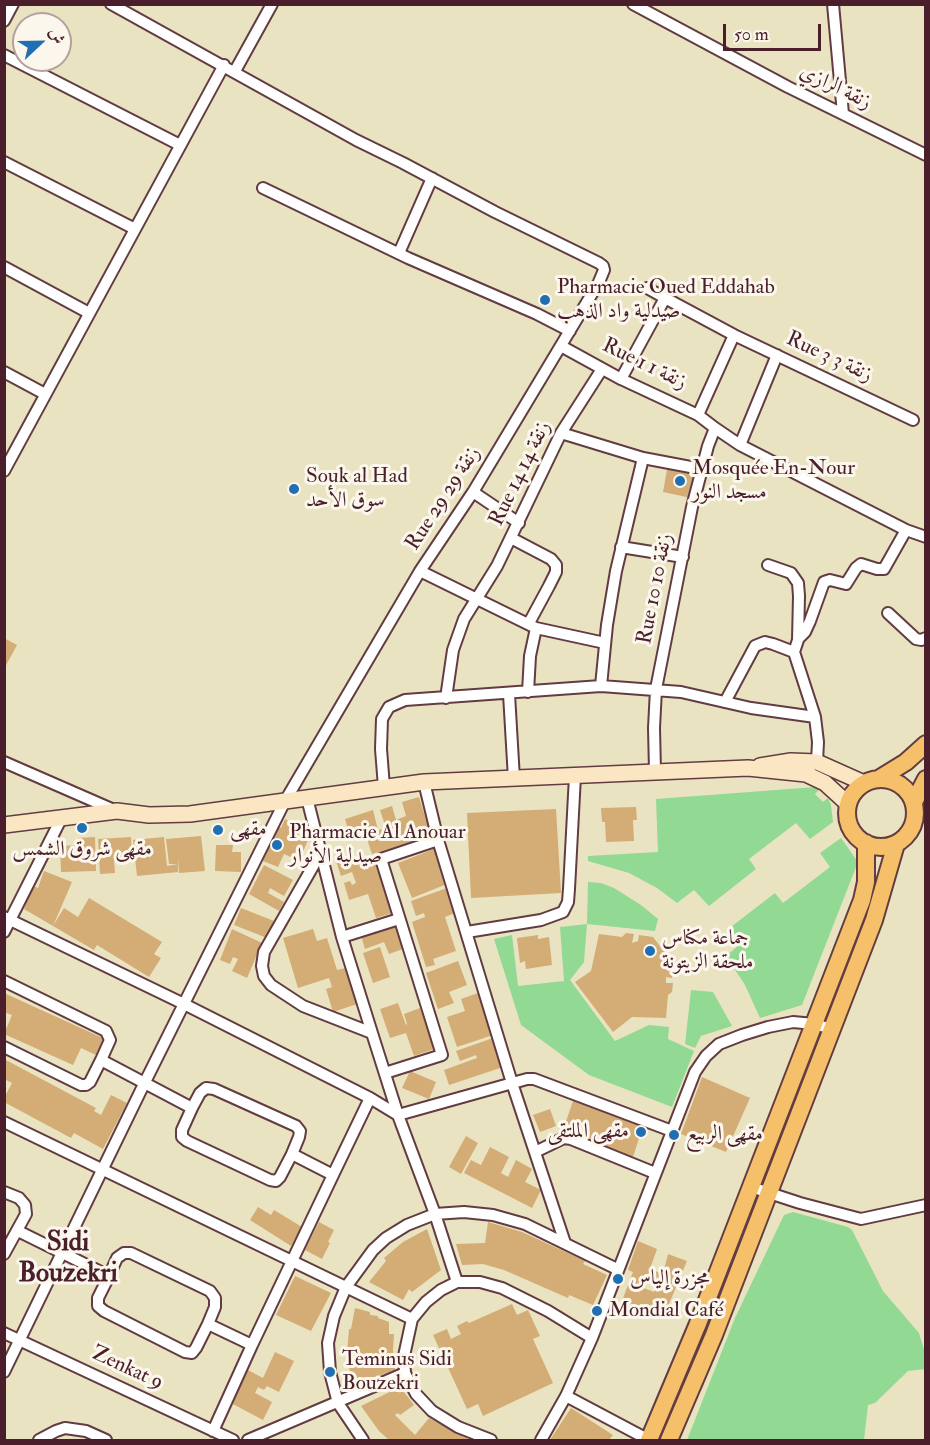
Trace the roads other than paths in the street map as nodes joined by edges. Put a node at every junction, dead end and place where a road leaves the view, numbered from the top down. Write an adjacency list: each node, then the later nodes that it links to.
1 (14, 4): 6 (street)
2 (111, 4): 8 (street)
3 (272, 4): 9 (street)
4 (633, 4): 10 (street, زنقة الرازي)
5 (833, 4): 10 (street)
6 (4, 21)
7 (4, 55): 11 (street)
8 (224, 66): 9 (street); 11 (street)
9 (235, 71): 14 (street)
10 (843, 114): 12 (street, زنقة الرازي)
11 (180, 145): 16 (street)
12 (926, 155)
13 (4, 162): 16 (street)
14 (432, 178): 17 (street); 22 (street, Rue 29 زنقة 29)
15 (263, 188): 17 (street)
16 (135, 229): 21 (street)
17 (399, 253): 22 (street)
18 (4, 267): 21 (street)
19 (647, 288): 20 (street, Rue 3 زنقة 3)
20 (664, 298): 23 (street, Rue 3 زنقة 3); 28 (street)
21 (89, 313): 29 (street)
22 (570, 331): 24 (street, Rue 29 زنقة 29)
23 (734, 335): 25 (street, Rue 3 زنقة 3); 31 (street, Rue 10 زنقة 10)
24 (561, 346): 26 (street, Rue 1 زنقة 1); 37 (street, Rue 29 زنقة 29)
25 (777, 355): 30 (street, Rue 3 زنقة 3); 33 (street)
26 (602, 369): 28 (street, Rue 1 زنقة 1); 32 (street, Rue 14 زنقة 14)
27 (4, 372): 29 (street)
28 (621, 379): 31 (street, Rue 1 زنقة 1)
29 (45, 394): 36 (street)
30 (913, 420)
31 (707, 422): 33 (street, Rue 1 زنقة 1); 35 (street, Rue 10 زنقة 10)
32 (561, 433): 34 (street); 38 (street, Rue 14 زنقة 14)
33 (740, 445): 39 (street, Rue 1 زنقة 1)
34 (643, 458): 35 (street); 42 (street)
35 (701, 469): 43 (street, Rue 10 زنقة 10)
36 (4, 471)
37 (473, 492): 38 (street); 45 (street, Rue 29 زنقة 29)
38 (519, 523): 41 (street, Rue 14 زنقة 14)
39 (906, 530): 40 (street, Rue 1 زنقة 1); 50 (street)
40 (926, 537)
41 (511, 538): 46 (street, Rue 14 زنقة 14); 48 (street)
42 (621, 547): 43 (street); 51 (street)
43 (683, 557): 54 (street, Rue 10 زنقة 10)
44 (768, 565): 50 (street)
45 (420, 571): 46 (street); 72 (street, Rue 29 زنقة 29)
46 (476, 598): 48 (street); 57 (street, Rue 14 زنقة 14)
47 (888, 613): 49 (street)
48 (533, 625): 51 (street); 55 (street)
49 (926, 638)
50 (798, 640): 52 (street)
51 (605, 643): 53 (street)
52 (794, 652): 58 (street); 59 (street)
53 (602, 686): 54 (street); 55 (street)
54 (656, 689): 58 (street); 64 (street, Rue 10 زنقة 10)
55 (528, 692): 56 (street)
56 (509, 694): 57 (street); 66 (street)
57 (446, 698): 70 (street)
58 (725, 702): 59 (street)
59 (815, 717): 62 (street)
60 (926, 744): 68 (main road)
61 (4, 762): 75 (street)
62 (817, 762): 63 (street); 68 (street)
63 (748, 768): 64 (street); 74 (street)
64 (655, 771): 65 (street)
65 (575, 776): 66 (street); 85 (street)
66 (514, 779): 69 (street)
67 (926, 779): 73 (main road)
68 (872, 781): 73 (main road); 74 (main road)
69 (424, 782): 70 (street); 78 (street)
70 (384, 787): 71 (street)
71 (307, 798): 72 (street); 81 (street)
72 (285, 801): 75 (street); 88 (street, Rue 29 زنقة 29)
73 (914, 802): 80 (main road)
74 (848, 804): 79 (main road)
75 (117, 811): 76 (street)
76 (62, 817): 77 (street); 82 (street)
77 (4, 825)
78 (438, 840): 83 (street); 85 (street)
79 (866, 843): 80 (main road); 89 (main road)
80 (896, 844): 90 (main road)
81 (320, 854): 86 (street); 91 (street)
82 (7, 918): 84 (street); 88 (street)
83 (399, 919): 86 (street); 94 (street)
84 (4, 932)
85 (467, 932): 95 (street)
86 (342, 937): 91 (street)
87 (4, 981): 93 (street)
88 (184, 1004): 96 (street, Rue 29 زنقة 29); 97 (street)
89 (814, 1024): 90 (street); 101 (street); 107 (main road)
90 (832, 1029): 109 (main road)
91 (372, 1033): 94 (street)
92 (4, 1047): 93 (street)
93 (101, 1060): 96 (street)
94 (385, 1073): 99 (street)
95 (513, 1083): 99 (street); 101 (street); 102 (street)
96 (144, 1084): 98 (street); 104 (street, Rue 29 زنقة 29)
97 (370, 1098): 99 (street); 106 (street)
98 (192, 1108): 103 (street); 103 (street)
99 (398, 1115): 111 (street)
100 (4, 1122): 104 (street)
101 (672, 1131): 105 (street)
102 (535, 1152): 105 (street); 113 (street)
103 (292, 1154): 106 (street)
104 (104, 1168): 115 (street, Rue 29 زنقة 29); 116 (street)
105 (655, 1173): 117 (street)
106 (333, 1175): 116 (street)
107 (751, 1187): 109 (street); 139 (main road)
108 (4, 1192): 112 (street)
109 (770, 1194): 110 (street); 140 (main road)
110 (926, 1205)
111 (435, 1214): 113 (street); 119 (street); 120 (street)
112 (18, 1231): 114 (street); 115 (street)
113 (565, 1243): 117 (street)
114 (4, 1254)
115 (62, 1254): 118 (street); 125 (street, Rue 29 زنقة 29)
116 (293, 1260): 120 (street); 126 (street)
117 (617, 1269): 124 (street)
118 (109, 1276): 122 (street); 122 (street)
119 (457, 1282): 121 (street); 124 (street)
120 (346, 1287): 121 (street); 130 (street)
121 (412, 1319): 128 (street)
122 (208, 1324): 126 (street)
123 (4, 1333): 125 (street, Zenkat 9)
124 (592, 1338): 129 (street)
125 (20, 1340): 127 (street, Rue 29 زنقة 29); 131 (street, Zenkat 9)
126 (252, 1345): 131 (street)
127 (4, 1372)
128 (405, 1373): 130 (street); 137 (street)
129 (566, 1396): 138 (street); 139 (street)
130 (338, 1403): 135 (street); 136 (street)
131 (213, 1431): 134 (street, Zenkat 9)
132 (39, 1440): 133 (street)
133 (106, 1440)
134 (233, 1440)
135 (248, 1440)
136 (363, 1440)
137 (491, 1440)
138 (542, 1440)
139 (649, 1440)
140 (669, 1440)

